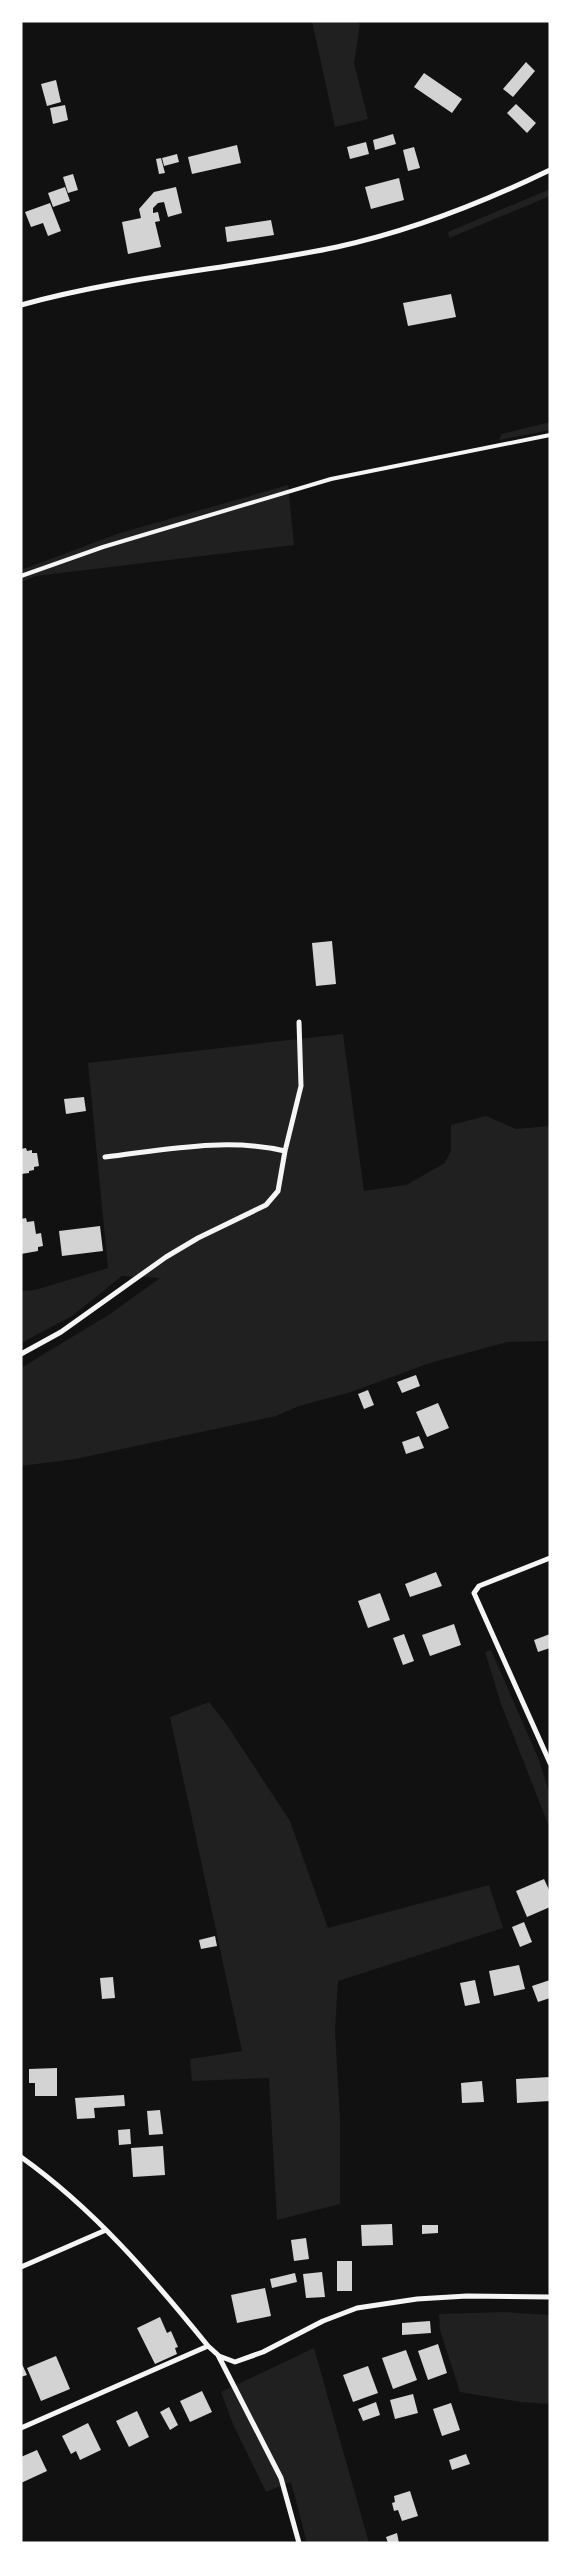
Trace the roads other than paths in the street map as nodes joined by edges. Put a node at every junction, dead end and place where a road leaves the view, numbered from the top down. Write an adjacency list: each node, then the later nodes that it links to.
1 (550, 170): 2 (street)
2 (21, 305)
3 (550, 435): 4 (lane)
4 (21, 576)
5 (299, 1022): 6 (street)
6 (285, 1151): 7 (street); 8 (street)
7 (105, 1157)
8 (21, 1354)
9 (550, 1558): 10 (street)
10 (550, 1763)
11 (21, 2157): 12 (street)
12 (106, 2230): 13 (street); 15 (street)
13 (21, 2267)
14 (550, 2297): 16 (street)
15 (208, 2346): 16 (street); 17 (street)
16 (218, 2355): 18 (street)
17 (21, 2428)
18 (299, 2543)

